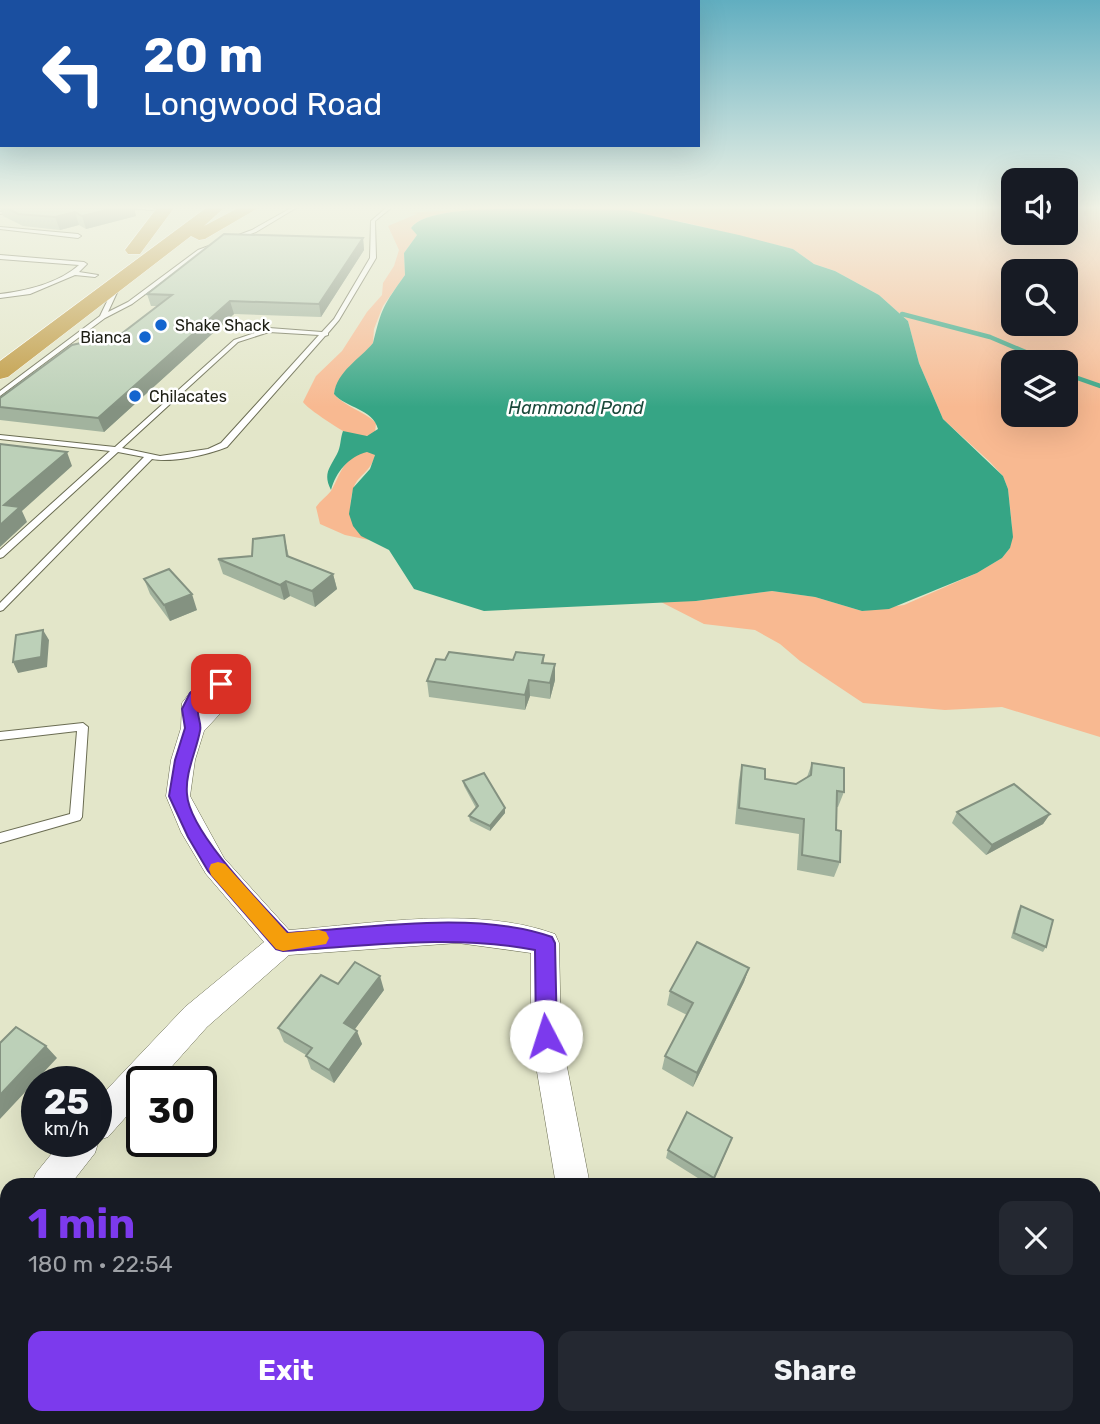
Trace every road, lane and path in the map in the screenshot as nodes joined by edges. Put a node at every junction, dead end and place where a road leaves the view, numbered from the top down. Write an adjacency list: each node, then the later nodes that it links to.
1 (73, 274): 8 (lane)
2 (84, 274): 6 (lane)
3 (131, 274): 7 (highway)
4 (168, 274): 10 (lane)
5 (363, 274): 11 (lane)
6 (95, 275): 9 (highway)
7 (119, 284): 10 (lane); 13 (highway)
8 (0, 296)
9 (56, 302)
10 (103, 317): 12 (lane)
11 (326, 334): 16 (lane); 17 (lane)
12 (61, 349): 13 (lane); 14 (lane)
13 (3, 369)
14 (0, 394)
15 (0, 437): 16 (lane)
16 (114, 449): 17 (lane); 18 (lane)
17 (149, 457): 19 (lane)
18 (0, 555)
19 (1, 606)
20 (193, 728): 23 (street)
21 (0, 736): 22 (lane)
22 (0, 838)
23 (283, 943): 24 (street); 27 (street)
24 (112, 1108)
25 (70, 1157): 26 (street)
26 (54, 1178)
27 (572, 1178)

